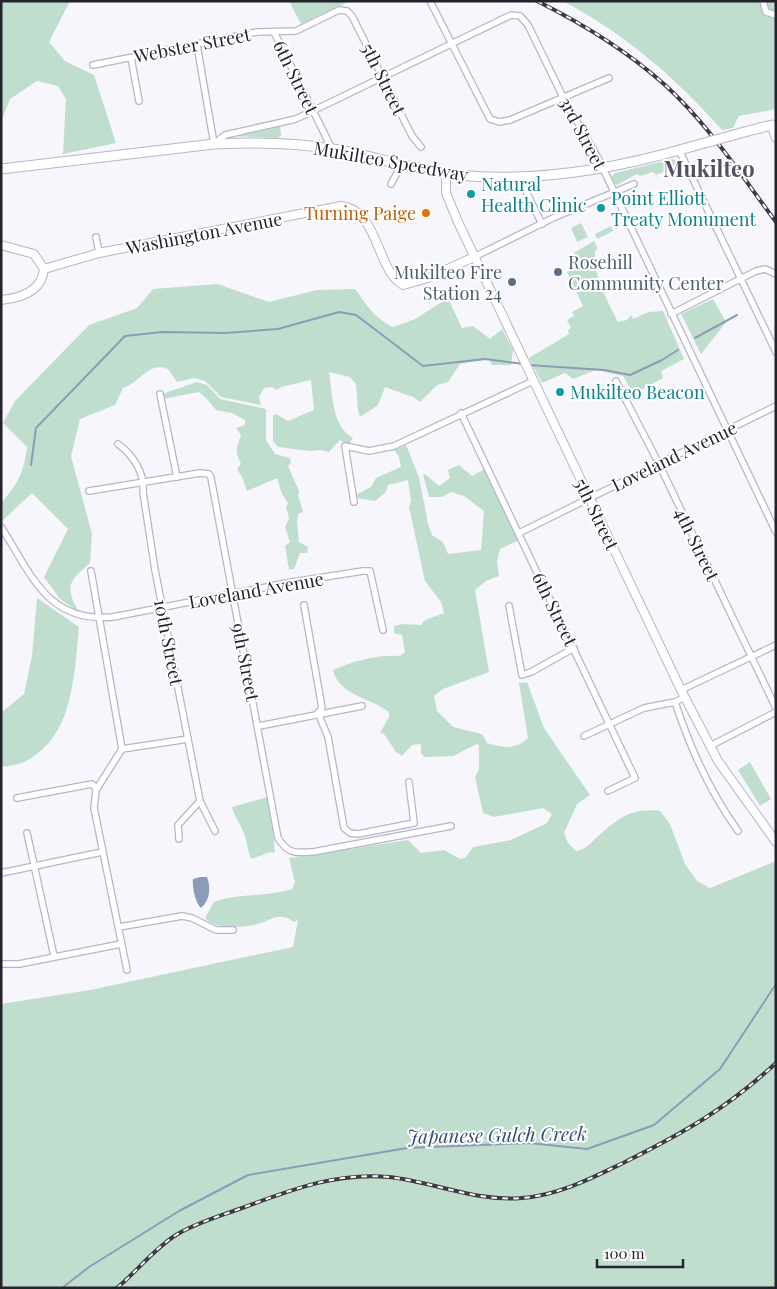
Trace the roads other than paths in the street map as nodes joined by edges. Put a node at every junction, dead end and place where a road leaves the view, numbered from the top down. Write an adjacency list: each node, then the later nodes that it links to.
1 (430, 1): 6 (street)
2 (763, 1): 4 (street)
3 (348, 11): 5 (street, Webster Street); 10 (street, 5th Street)
4 (776, 15)
5 (274, 32): 7 (street, Webster Street); 14 (street, 6th Street)
6 (453, 43): 10 (street); 12 (street); 12 (street, 3rd Street)
7 (197, 45): 8 (street, Webster Street); 17 (street)
8 (131, 58): 9 (street, Webster Street); 13 (street)
9 (93, 65)
10 (384, 78): 14 (street); 18 (street, 5th Street)
11 (608, 78): 12 (street)
12 (563, 97): 22 (street, 3rd Street)
13 (139, 101)
14 (312, 112): 17 (street); 19 (street, 6th Street)
15 (774, 124): 16 (main road); 20 (main road, Mukilteo Speedway, bridge)
16 (776, 137)
17 (214, 144): 19 (main road, Mukilteo Speedway); 23 (main road, Mukilteo Speedway)
18 (421, 147)
19 (332, 149): 21 (main road, Mukilteo Speedway)
20 (679, 150): 22 (main road, Mukilteo Speedway); 36 (street)
21 (401, 166): 24 (main road, Mukilteo Speedway); 26 (street)
22 (603, 168): 25 (main road, Mukilteo Speedway); 28 (street, 3rd Street)
23 (1, 169)
24 (446, 173): 25 (main road, Mukilteo Speedway); 33 (main road, 5th Street)
25 (519, 177): 29 (street)
26 (391, 184)
27 (634, 184): 28 (street)
28 (613, 192): 29 (street); 38 (street, 3rd Street)
29 (542, 224): 33 (street)
30 (96, 237): 32 (street)
31 (1, 245): 34 (main road)
32 (99, 253): 33 (main road, Washington Avenue); 34 (main road, Washington Avenue)
33 (474, 257): 40 (main road, 5th Street)
34 (44, 269): 37 (main road)
35 (774, 272): 36 (street)
36 (741, 278): 38 (street); 39 (street)
37 (1, 300)
38 (672, 314): 45 (street, 3rd Street)
39 (776, 352)
40 (533, 381): 44 (street); 51 (main road, 5th Street)
41 (616, 381): 47 (street, 4th Street)
42 (160, 394): 48 (street)
43 (776, 406): 45 (street, Loveland Avenue)
44 (461, 413): 52 (street); 55 (street, 6th Street)
45 (727, 430): 47 (street, Loveland Avenue); 54 (street, 3rd Street)
46 (118, 444): 49 (street, 10th Street)
47 (659, 464): 51 (street, Loveland Avenue); 65 (street, 4th Street)
48 (177, 477): 49 (street); 57 (street, 9th Street)
49 (144, 484): 50 (street); 60 (street, 10th Street)
50 (89, 491)
51 (589, 498): 55 (street, Loveland Avenue); 66 (main road, 5th Street)
52 (354, 502)
53 (1, 527): 61 (street, Loveland Avenue)
54 (776, 532)
55 (518, 533): 64 (street, 6th Street)
56 (91, 571): 61 (street)
57 (234, 595): 60 (street, Loveland Avenue); 62 (street, Loveland Avenue); 73 (street, 9th Street)
58 (304, 604): 71 (street)
59 (509, 606): 64 (street)
60 (162, 608): 61 (street, Loveland Avenue); 75 (street, 10th Street)
61 (100, 618): 77 (street)
62 (383, 630)
63 (776, 646): 65 (street)
64 (574, 648): 72 (street, 6th Street)
65 (751, 657): 66 (street); 69 (street, 4th Street)
66 (683, 694): 67 (street); 76 (main road, 5th Street)
67 (675, 702): 72 (street); 85 (street)
68 (362, 706): 71 (street)
69 (776, 708)
70 (776, 712): 76 (street)
71 (318, 713): 73 (street); 78 (street)
72 (610, 724): 74 (street); 80 (street, 6th Street)
73 (259, 726): 83 (street, 9th Street)
74 (584, 736)
75 (188, 739): 77 (street); 82 (street, 10th Street)
76 (710, 746): 88 (main road, 5th Street)
77 (122, 749): 79 (street)
78 (408, 782)
79 (97, 789): 81 (street); 89 (street)
80 (608, 791)
81 (17, 798)
82 (200, 801): 84 (street, 10th Street); 87 (street)
83 (451, 826)
84 (215, 831)
85 (738, 831)
86 (27, 833): 90 (street)
87 (180, 839)
88 (776, 842)
89 (102, 852): 90 (street); 92 (street)
90 (34, 866): 91 (street); 95 (street)
91 (1, 873)
92 (119, 927): 93 (street); 94 (street)
93 (233, 930)
94 (121, 944): 95 (street); 97 (street)
95 (54, 956): 96 (street)
96 (1, 964)
97 (126, 970)

